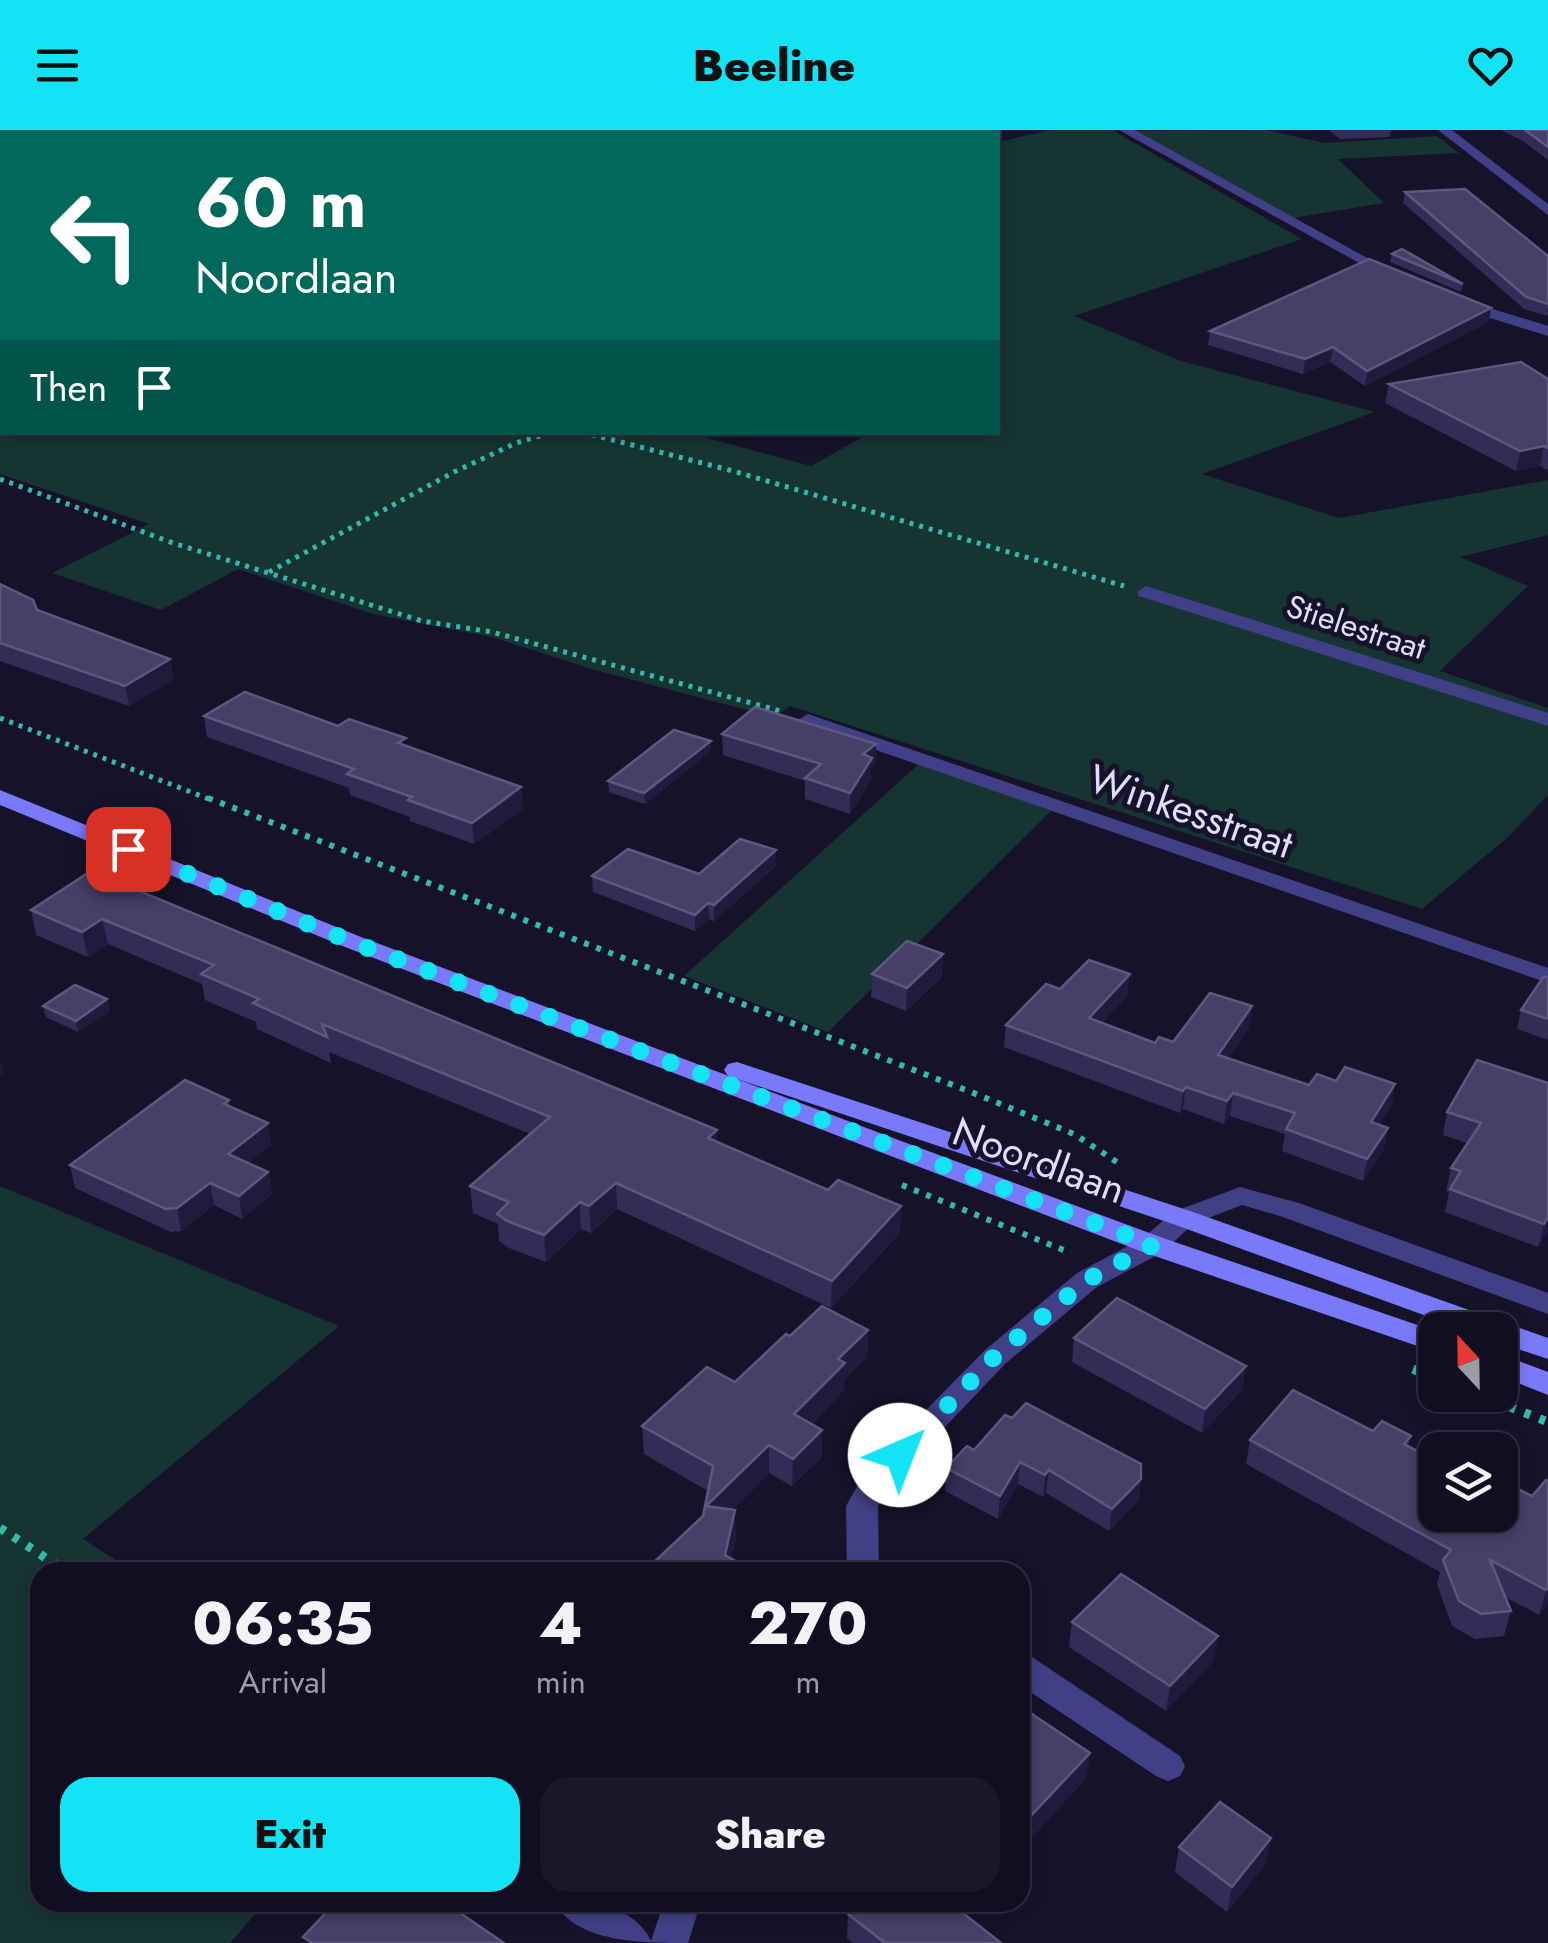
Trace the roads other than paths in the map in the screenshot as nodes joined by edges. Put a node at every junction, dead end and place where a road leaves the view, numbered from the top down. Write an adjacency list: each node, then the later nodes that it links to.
1 (1126, 130): 4 (street)
2 (1444, 130): 3 (street)
3 (1548, 211)
4 (1414, 285)
5 (1446, 299): 6 (street)
6 (1548, 331)
7 (1146, 592): 9 (street, Stielestraat)
8 (808, 720): 11 (street, Winkesstraat)
9 (1548, 720)
10 (0, 798): 12 (main road, Noordlaan)
11 (1548, 976)
12 (620, 1040): 13 (main road, Noordlaan); 14 (main road, Noordlaan)
13 (1183, 1218): 14 (street); 15 (street); 17 (main road, Noordlaan)
14 (1153, 1245): 16 (main road, Noordlaan); 20 (street)
15 (1548, 1304)
16 (1418, 1336)
17 (1548, 1349)
18 (1518, 1372): 19 (main road)
19 (1548, 1384)
20 (863, 1562)
21 (1030, 1674): 22 (street)
22 (1168, 1766)
23 (587, 1912): 25 (street)
24 (680, 1912): 26 (street)
25 (634, 1943)
26 (669, 1943)

